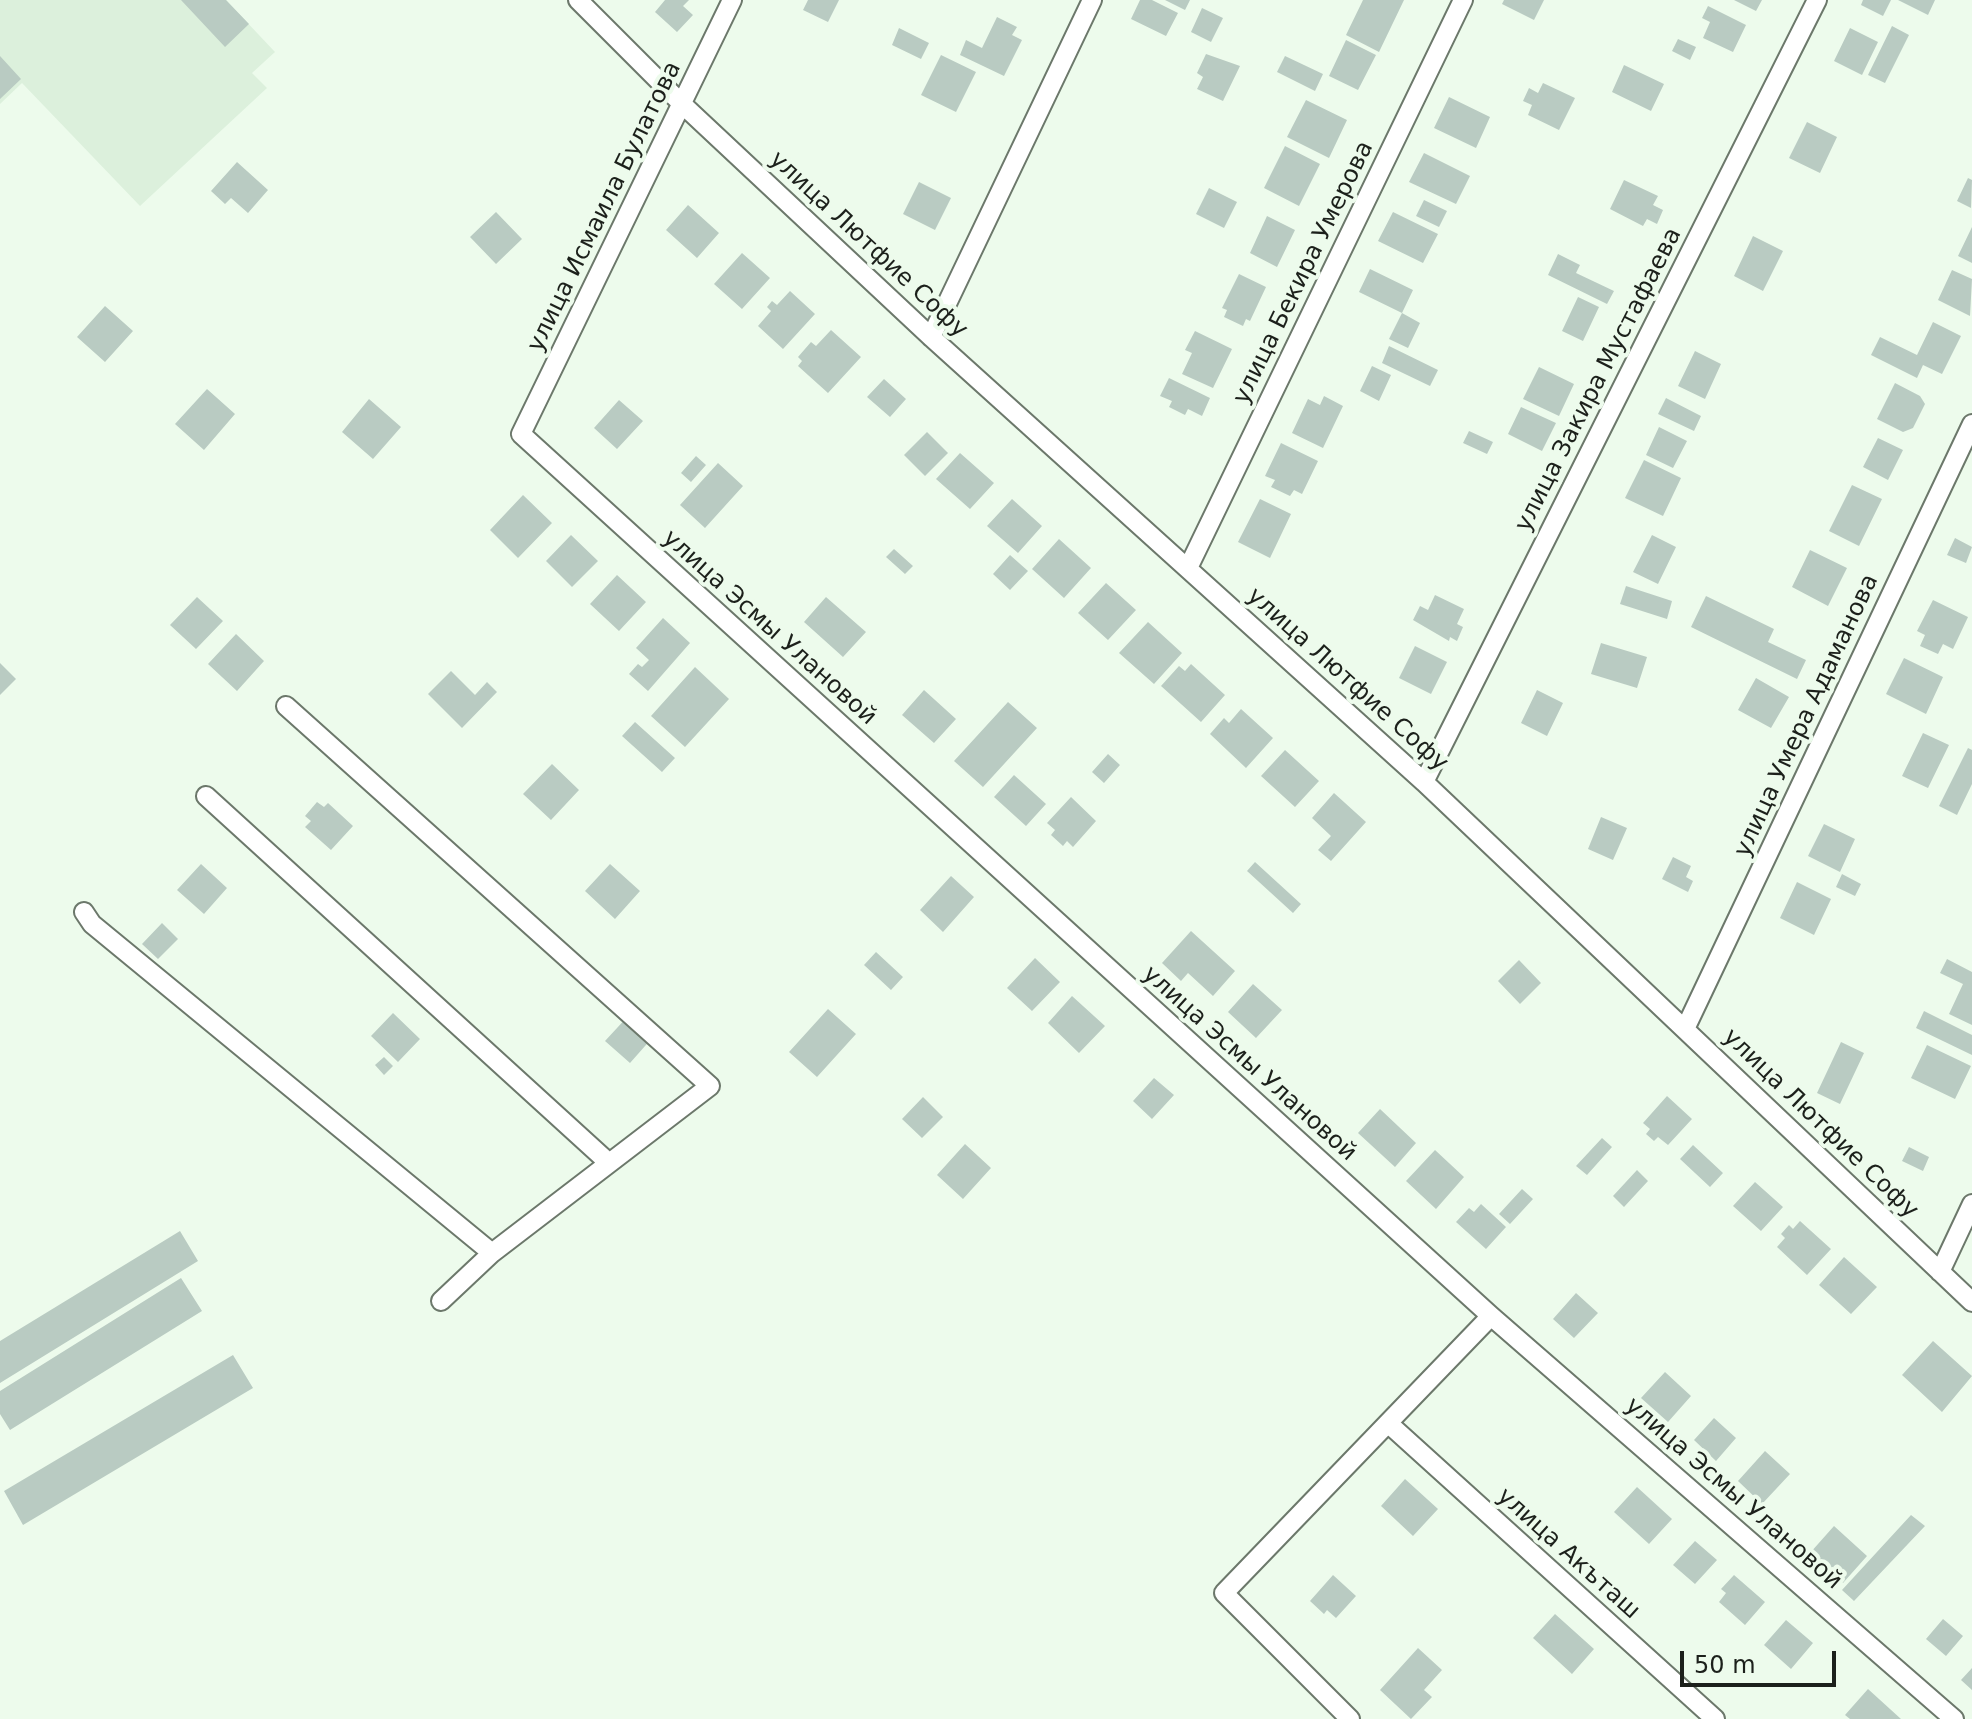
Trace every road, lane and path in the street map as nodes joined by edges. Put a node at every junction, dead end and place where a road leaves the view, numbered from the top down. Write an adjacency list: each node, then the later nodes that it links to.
1 (578, 0): 6 (street, улица Лютфие Софу)
2 (732, 0): 6 (street, улица Исмаила Булатова)
3 (1092, 0): 7 (street)
4 (1463, 0): 10 (street, улица Бекира Умерова)
5 (1817, 0): 12 (street, улица Закира Мустафаева)
6 (681, 103): 7 (street, улица Лютфие Софу); 9 (street, улица Исмаила Булатова)
7 (931, 337): 10 (street, улица Лютфие Софу)
8 (1972, 424): 15 (street, улица Умера Адаманова)
9 (521, 434): 22 (street, улица Эсмы Улановой)
10 (1188, 568): 12 (street, улица Лютфие Софу)
11 (286, 706): 16 (street)
12 (1424, 782): 15 (street, улица Лютфие Софу)
13 (206, 796): 16 (street)
14 (84, 912): 18 (street)
15 (1685, 1029): 19 (street, улица Лютфие Софу)
16 (609, 1163): 18 (street)
17 (1972, 1204): 19 (street)
18 (492, 1253): 20 (street)
19 (1940, 1272): 21 (street, улица Лютфие Софу)
20 (441, 1301)
21 (1972, 1302)
22 (1491, 1316): 23 (street); 26 (street, улица Эсмы Улановой)
23 (1389, 1424): 24 (street); 25 (street, улица Акъташ)
24 (1350, 1719)
25 (1715, 1719)
26 (1954, 1719)

